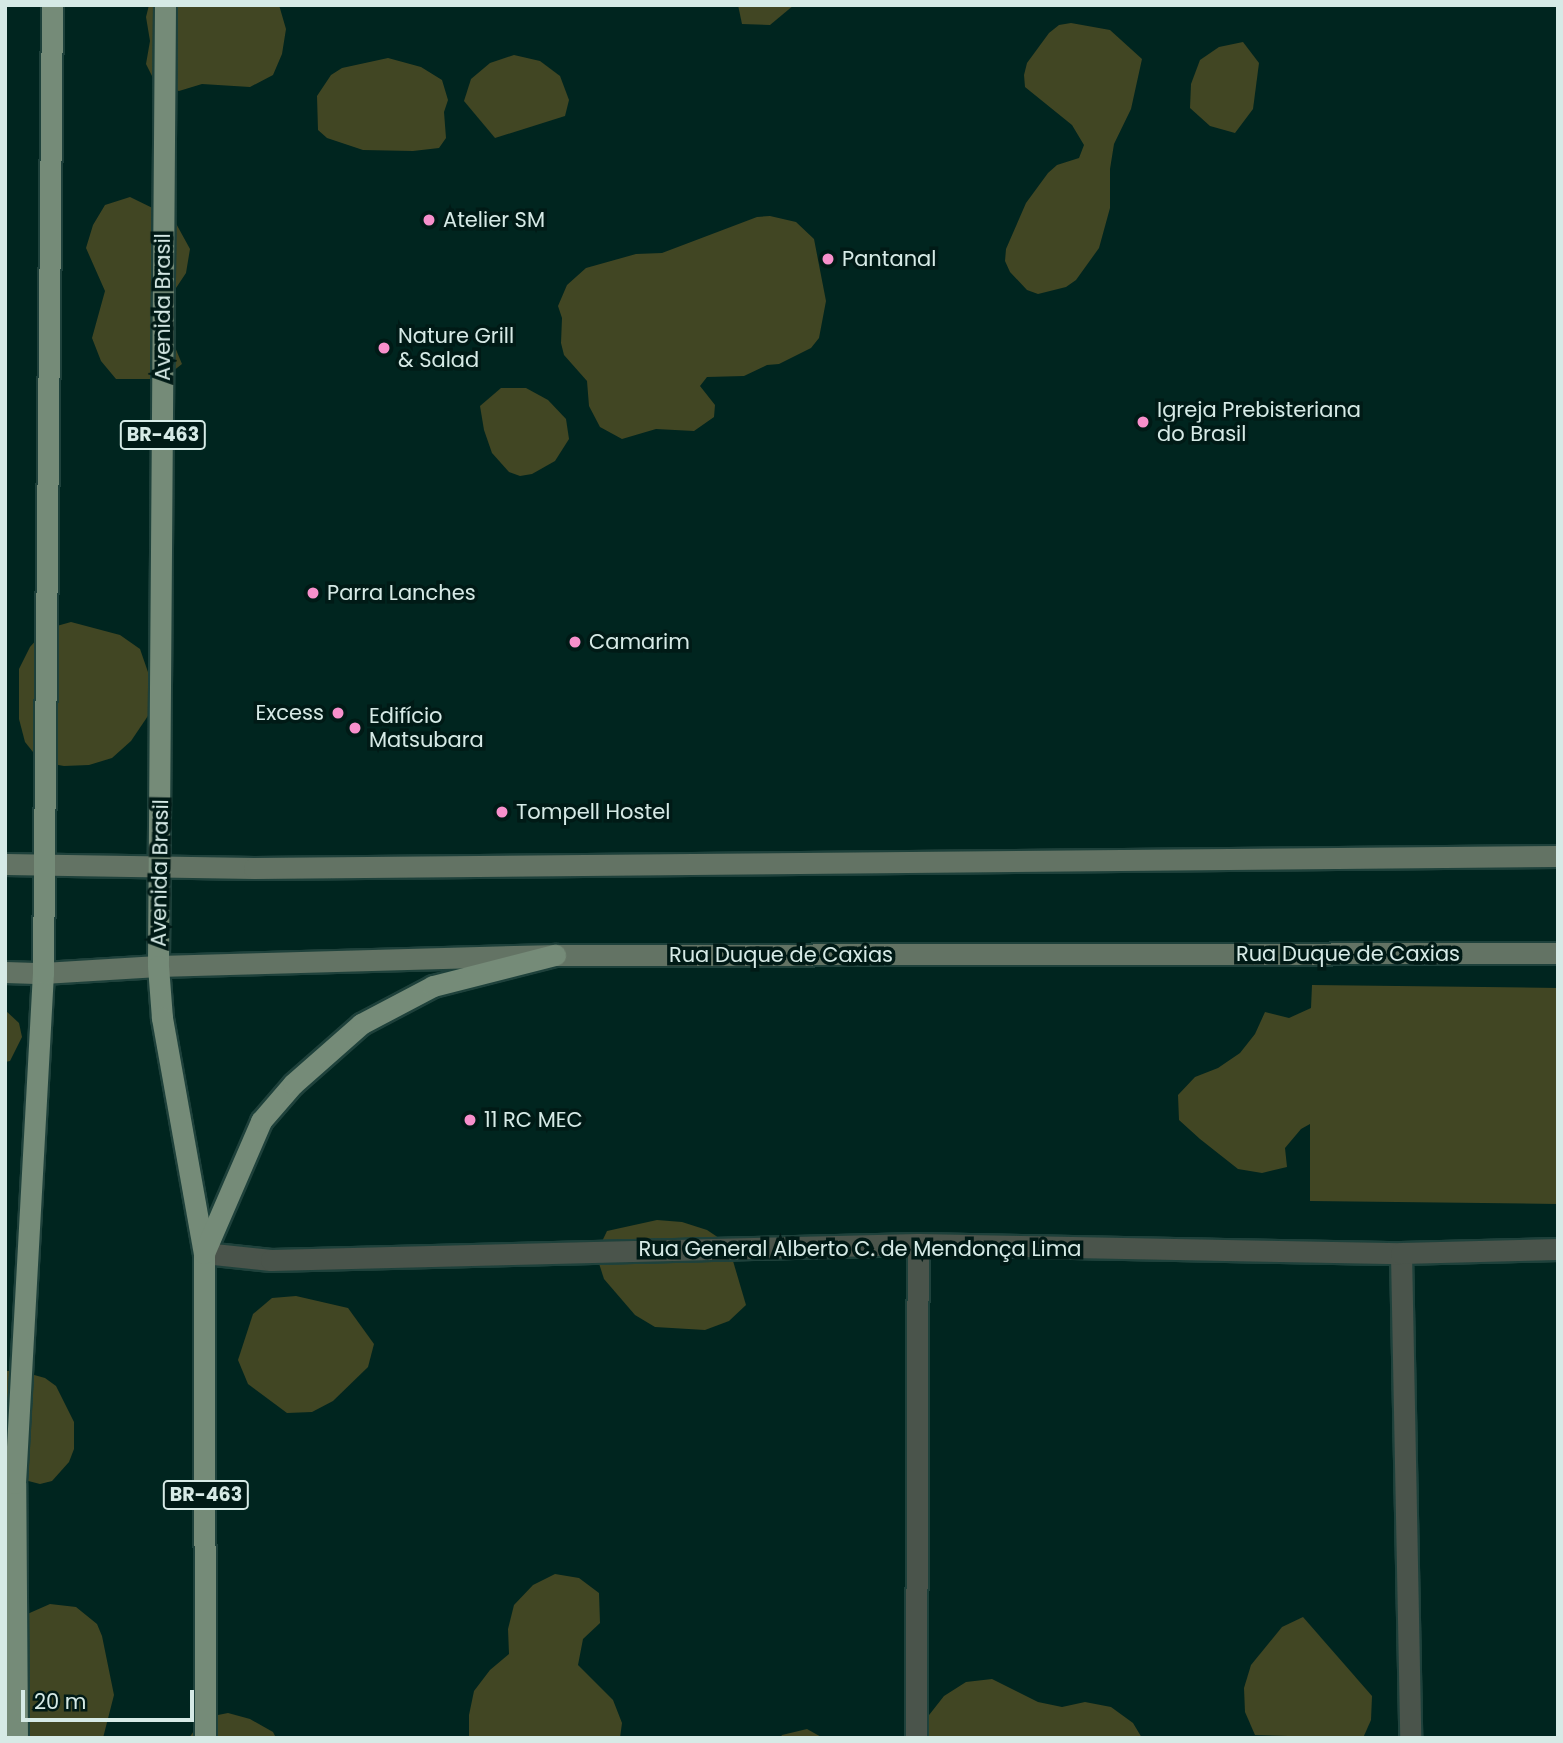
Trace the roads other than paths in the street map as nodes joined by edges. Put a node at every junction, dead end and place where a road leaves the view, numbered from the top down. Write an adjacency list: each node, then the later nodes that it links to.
1 (52, 5): 5 (main road)
2 (164, 5): 6 (main road, Avenida Brasil / BR-463)
3 (1558, 856): 6 (main road)
4 (5, 864): 5 (main road)
5 (44, 865): 6 (main road); 11 (main road)
6 (161, 866): 9 (main road, Avenida Brasil / BR-463)
7 (1558, 953): 8 (main road, Rua Duque de Caxias)
8 (555, 955): 9 (main road, Rua Duque de Caxias); 14 (main road)
9 (158, 966): 11 (main road, Rua Duque de Caxias); 14 (main road, Avenida Brasil / BR-463)
10 (5, 972): 11 (main road, Rua Duque de Caxias)
11 (43, 973): 16 (main road)
12 (918, 1244): 14 (street, Rua General Alberto C. de Mendonça Lima); 15 (street, Rua General Alberto C. de Mendonça Lima); 18 (street)
13 (1558, 1249): 15 (street, Rua General Alberto C. de Mendonça Lima)
14 (205, 1253): 17 (main road, Avenida Brasil / BR-463)
15 (1401, 1253): 19 (street)
16 (17, 1738)
17 (205, 1738)
18 (916, 1738)
19 (1410, 1738)

